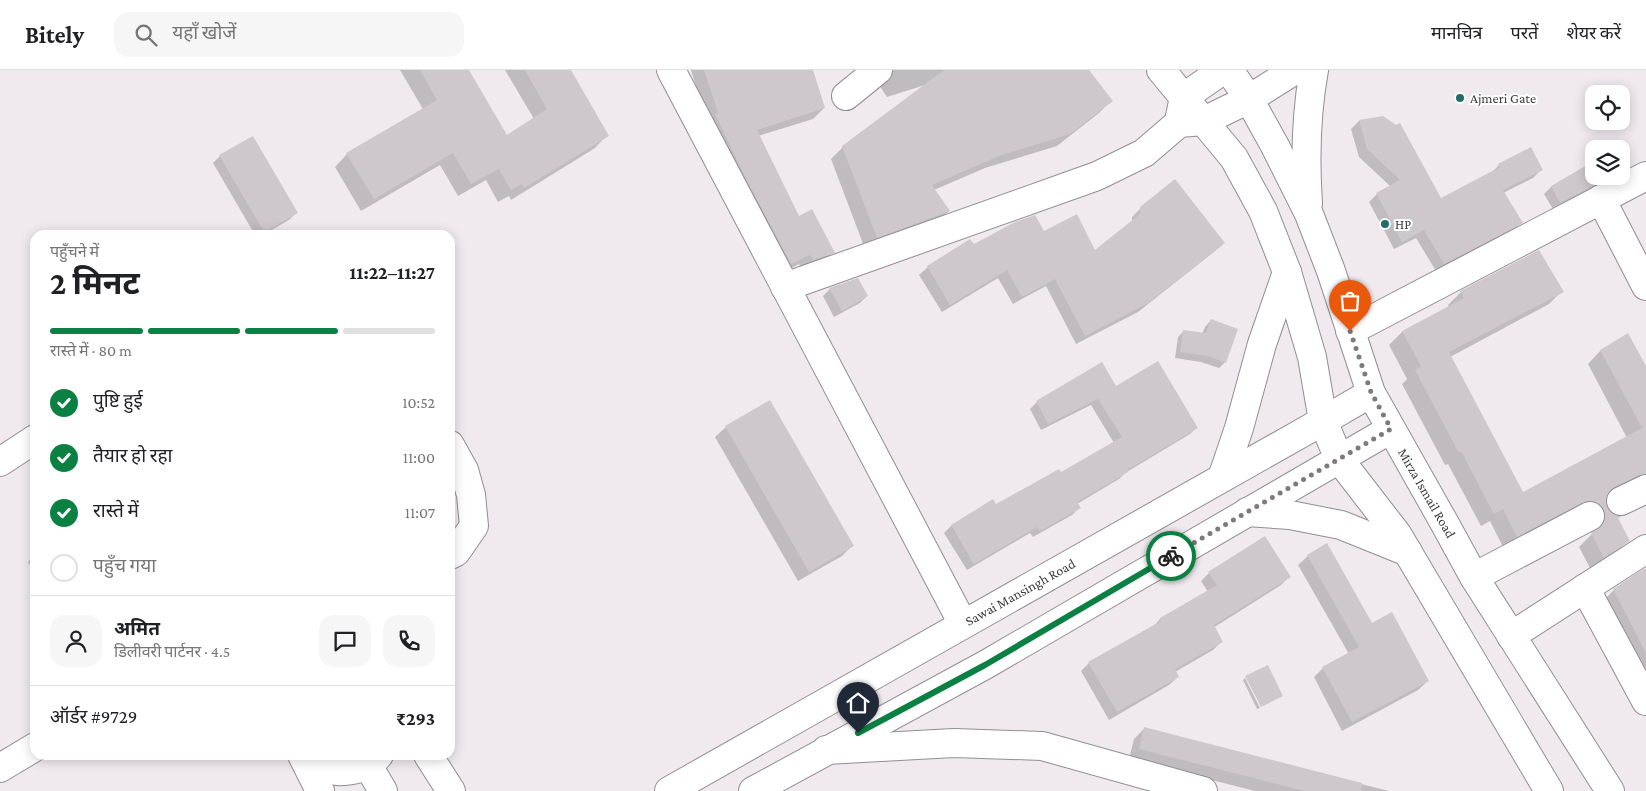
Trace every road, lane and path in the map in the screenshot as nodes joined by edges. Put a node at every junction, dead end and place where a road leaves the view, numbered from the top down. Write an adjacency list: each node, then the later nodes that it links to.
1 (671, 70): 16 (main road)
2 (878, 70): 8 (main road)
3 (1161, 70): 10 (main road)
4 (1223, 70): 10 (main road)
5 (1229, 70): 9 (main road, Mirza Ismail Road)
6 (1295, 70): 9 (main road)
7 (1314, 70): 13 (main road)
8 (846, 96)
9 (1249, 99): 10 (main road); 13 (main road, Mirza Ismail Road)
10 (1189, 114): 14 (main road); 16 (main road)
11 (1646, 176): 12 (main road)
12 (1601, 199): 15 (main road); 17 (main road)
13 (1309, 214): 17 (main road, Mirza Ismail Road)
14 (1287, 272): 19 (main road); 25 (main road)
15 (1646, 286)
16 (785, 287): 35 (main road)
17 (1350, 331): 18 (main road, Mirza Ismail Road)
18 (1371, 392): 19 (main road, Sawai Mansingh Road); 20 (main road, Mirza Ismail Road)
19 (1323, 421): 23 (main road); 25 (main road, Sawai Mansingh Road)
20 (1391, 429): 23 (main road); 33 (main road, Mirza Ismail Road)
21 (30, 442): 24 (main road)
22 (455, 454): 31 (main road)
23 (1339, 459): 28 (main road); 32 (main road)
24 (0, 462)
25 (1222, 478): 35 (main road, Sawai Mansingh Road)
26 (1646, 489): 27 (main road)
27 (1621, 501)
28 (1247, 512): 32 (main road); 38 (main road)
29 (1590, 516): 33 (main road)
30 (1646, 549): 34 (main road)
31 (455, 552)
32 (1408, 552): 51 (main road)
33 (1474, 577): 36 (main road, Mirza Ismail Road)
34 (1586, 588): 36 (main road); 37 (main road)
35 (963, 624): 48 (main road, Sawai Mansingh Road)
36 (1511, 636): 52 (main road, Mirza Ismail Road)
37 (1646, 701)
38 (826, 750): 49 (main road); 50 (main road)
39 (30, 751): 44 (main road)
40 (305, 760): 45 (main road)
41 (309, 760): 42 (main road)
42 (373, 760): 46 (main road)
43 (431, 760): 47 (main road)
44 (0, 768)
45 (320, 791)
46 (382, 791)
47 (451, 791)
48 (669, 791)
49 (753, 791)
50 (1203, 791)
51 (1549, 791)
52 (1610, 791)

